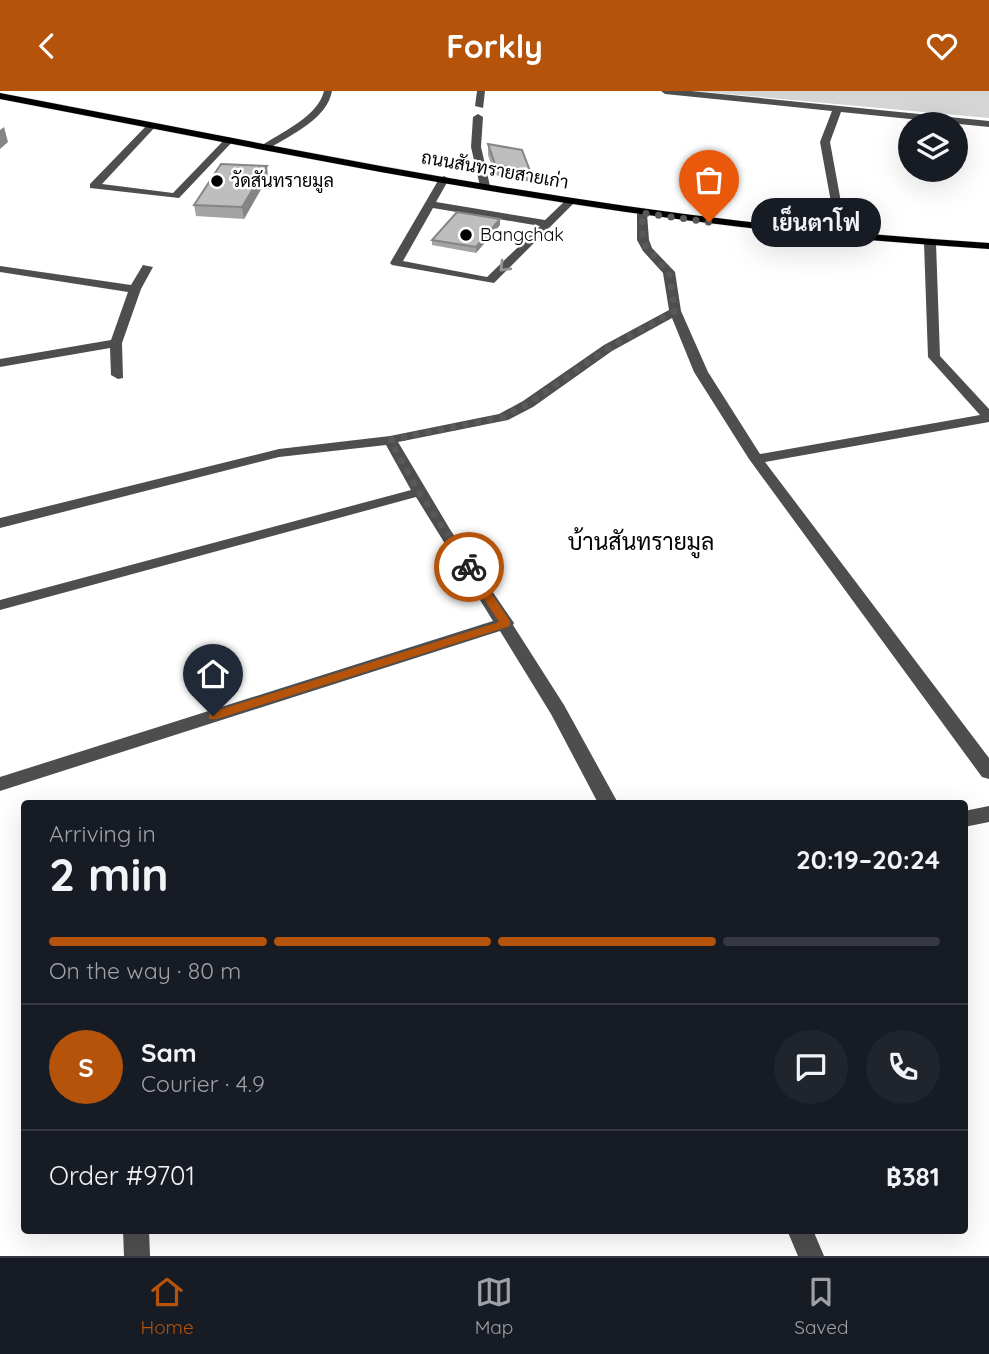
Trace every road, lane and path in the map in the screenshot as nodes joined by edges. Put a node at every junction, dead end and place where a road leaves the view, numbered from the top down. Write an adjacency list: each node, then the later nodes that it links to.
1 (328, 91): 10 (street)
2 (481, 91): 12 (street)
3 (664, 91): 5 (street)
4 (0, 96): 8 (main road, ถนนสันทรายสายเก่า)
5 (759, 96): 6 (street)
6 (837, 109): 7 (street); 17 (street)
7 (989, 124)
8 (152, 125): 9 (main road, ถนนสันทรายสายเก่า); 9 (street)
9 (230, 139): 10 (main road, ถนนสันทรายสายเก่า)
10 (267, 146): 11 (main road, ถนนสันทรายสายเก่า)
11 (444, 179): 12 (main road, ถนนสันทรายสายเก่า); 14 (street)
12 (485, 186): 13 (main road, ถนนสันทรายสายเก่า)
13 (570, 202): 15 (main road, ถนนสันทรายสายเก่า); 16 (street)
14 (429, 204): 16 (street); 16 (street, one-way to 14)
15 (642, 213): 17 (main road, ถนนสันทรายสายเก่า); 23 (street)
16 (547, 224)
17 (842, 236): 18 (main road, ถนนสันทรายสายเก่า)
18 (930, 243): 19 (main road, ถนนสันทรายสายเก่า); 27 (street)
19 (989, 247)
20 (147, 267): 22 (street)
21 (0, 269): 22 (street)
22 (135, 289): 24 (street)
23 (675, 311): 28 (street); 29 (street)
24 (116, 343): 25 (street); 26 (street)
25 (0, 363)
26 (118, 375)
27 (989, 418): 29 (street)
28 (390, 440): 30 (street); 31 (street)
29 (756, 459): 34 (street)
30 (419, 492): 32 (street); 33 (street)
31 (0, 523)
32 (0, 605)
33 (506, 623): 35 (street); 36 (street)
34 (989, 772)
35 (0, 784)
36 (607, 800)
37 (989, 814): 38 (street)
38 (968, 818)
39 (136, 1234): 41 (street)
40 (802, 1234): 42 (street)
41 (137, 1256)
42 (811, 1256)

